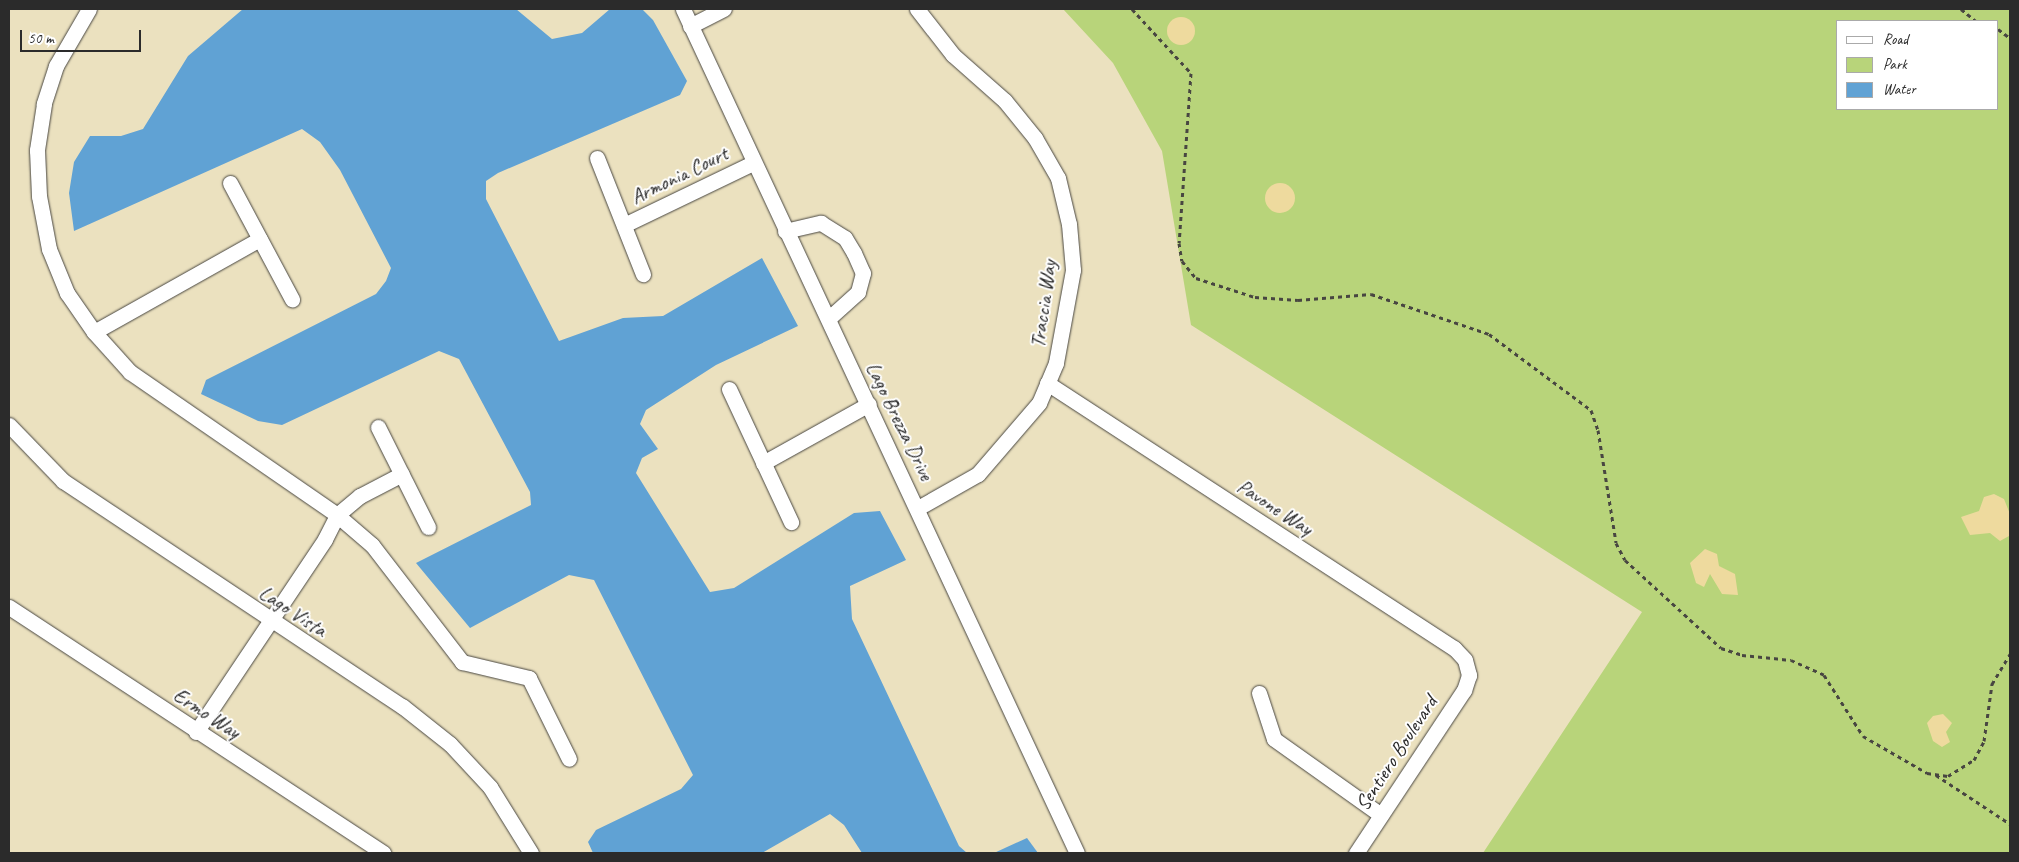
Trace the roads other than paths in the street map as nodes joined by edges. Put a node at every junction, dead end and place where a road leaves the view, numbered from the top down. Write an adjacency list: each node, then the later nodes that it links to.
1 (89, 9): 15 (street)
2 (683, 9): 5 (street, Lago Brezza Drive)
3 (724, 9): 5 (street)
4 (917, 9): 16 (street, Traccia Way)
5 (690, 26): 7 (street, Lago Brezza Drive)
6 (597, 158): 9 (street)
7 (753, 163): 9 (street, Armonia Court); 10 (street, Lago Brezza Drive)
8 (230, 183): 11 (street)
9 (624, 225): 12 (street)
10 (784, 230): 14 (street, Lago Brezza Drive); 14 (street)
11 (260, 239): 13 (street); 15 (street)
12 (643, 274)
13 (292, 299)
14 (828, 319): 18 (street, Lago Brezza Drive)
15 (94, 332): 24 (street)
16 (1047, 384): 23 (street, Traccia Way); 29 (street, Pavone Way)
17 (729, 389): 21 (street)
18 (869, 404): 21 (street); 23 (street, Lago Brezza Drive)
19 (9, 425): 28 (street, Lago Vista)
20 (378, 427): 22 (street)
21 (763, 463): 25 (street)
22 (402, 474): 24 (street); 26 (street)
23 (918, 508): 36 (street, Lago Brezza Drive)
24 (337, 515): 28 (street); 32 (street)
25 (791, 522)
26 (428, 527)
27 (9, 606): 31 (street, Ermo Way)
28 (269, 622): 31 (street); 35 (street, Lago Vista)
29 (1469, 675): 33 (street, Sentiero Boulevard)
30 (1259, 693): 33 (street)
31 (196, 732): 34 (street, Ermo Way)
32 (569, 759)
33 (1381, 815): 37 (street, Sentiero Boulevard)
34 (384, 853)
35 (531, 853)
36 (1077, 853)
37 (1356, 853)

